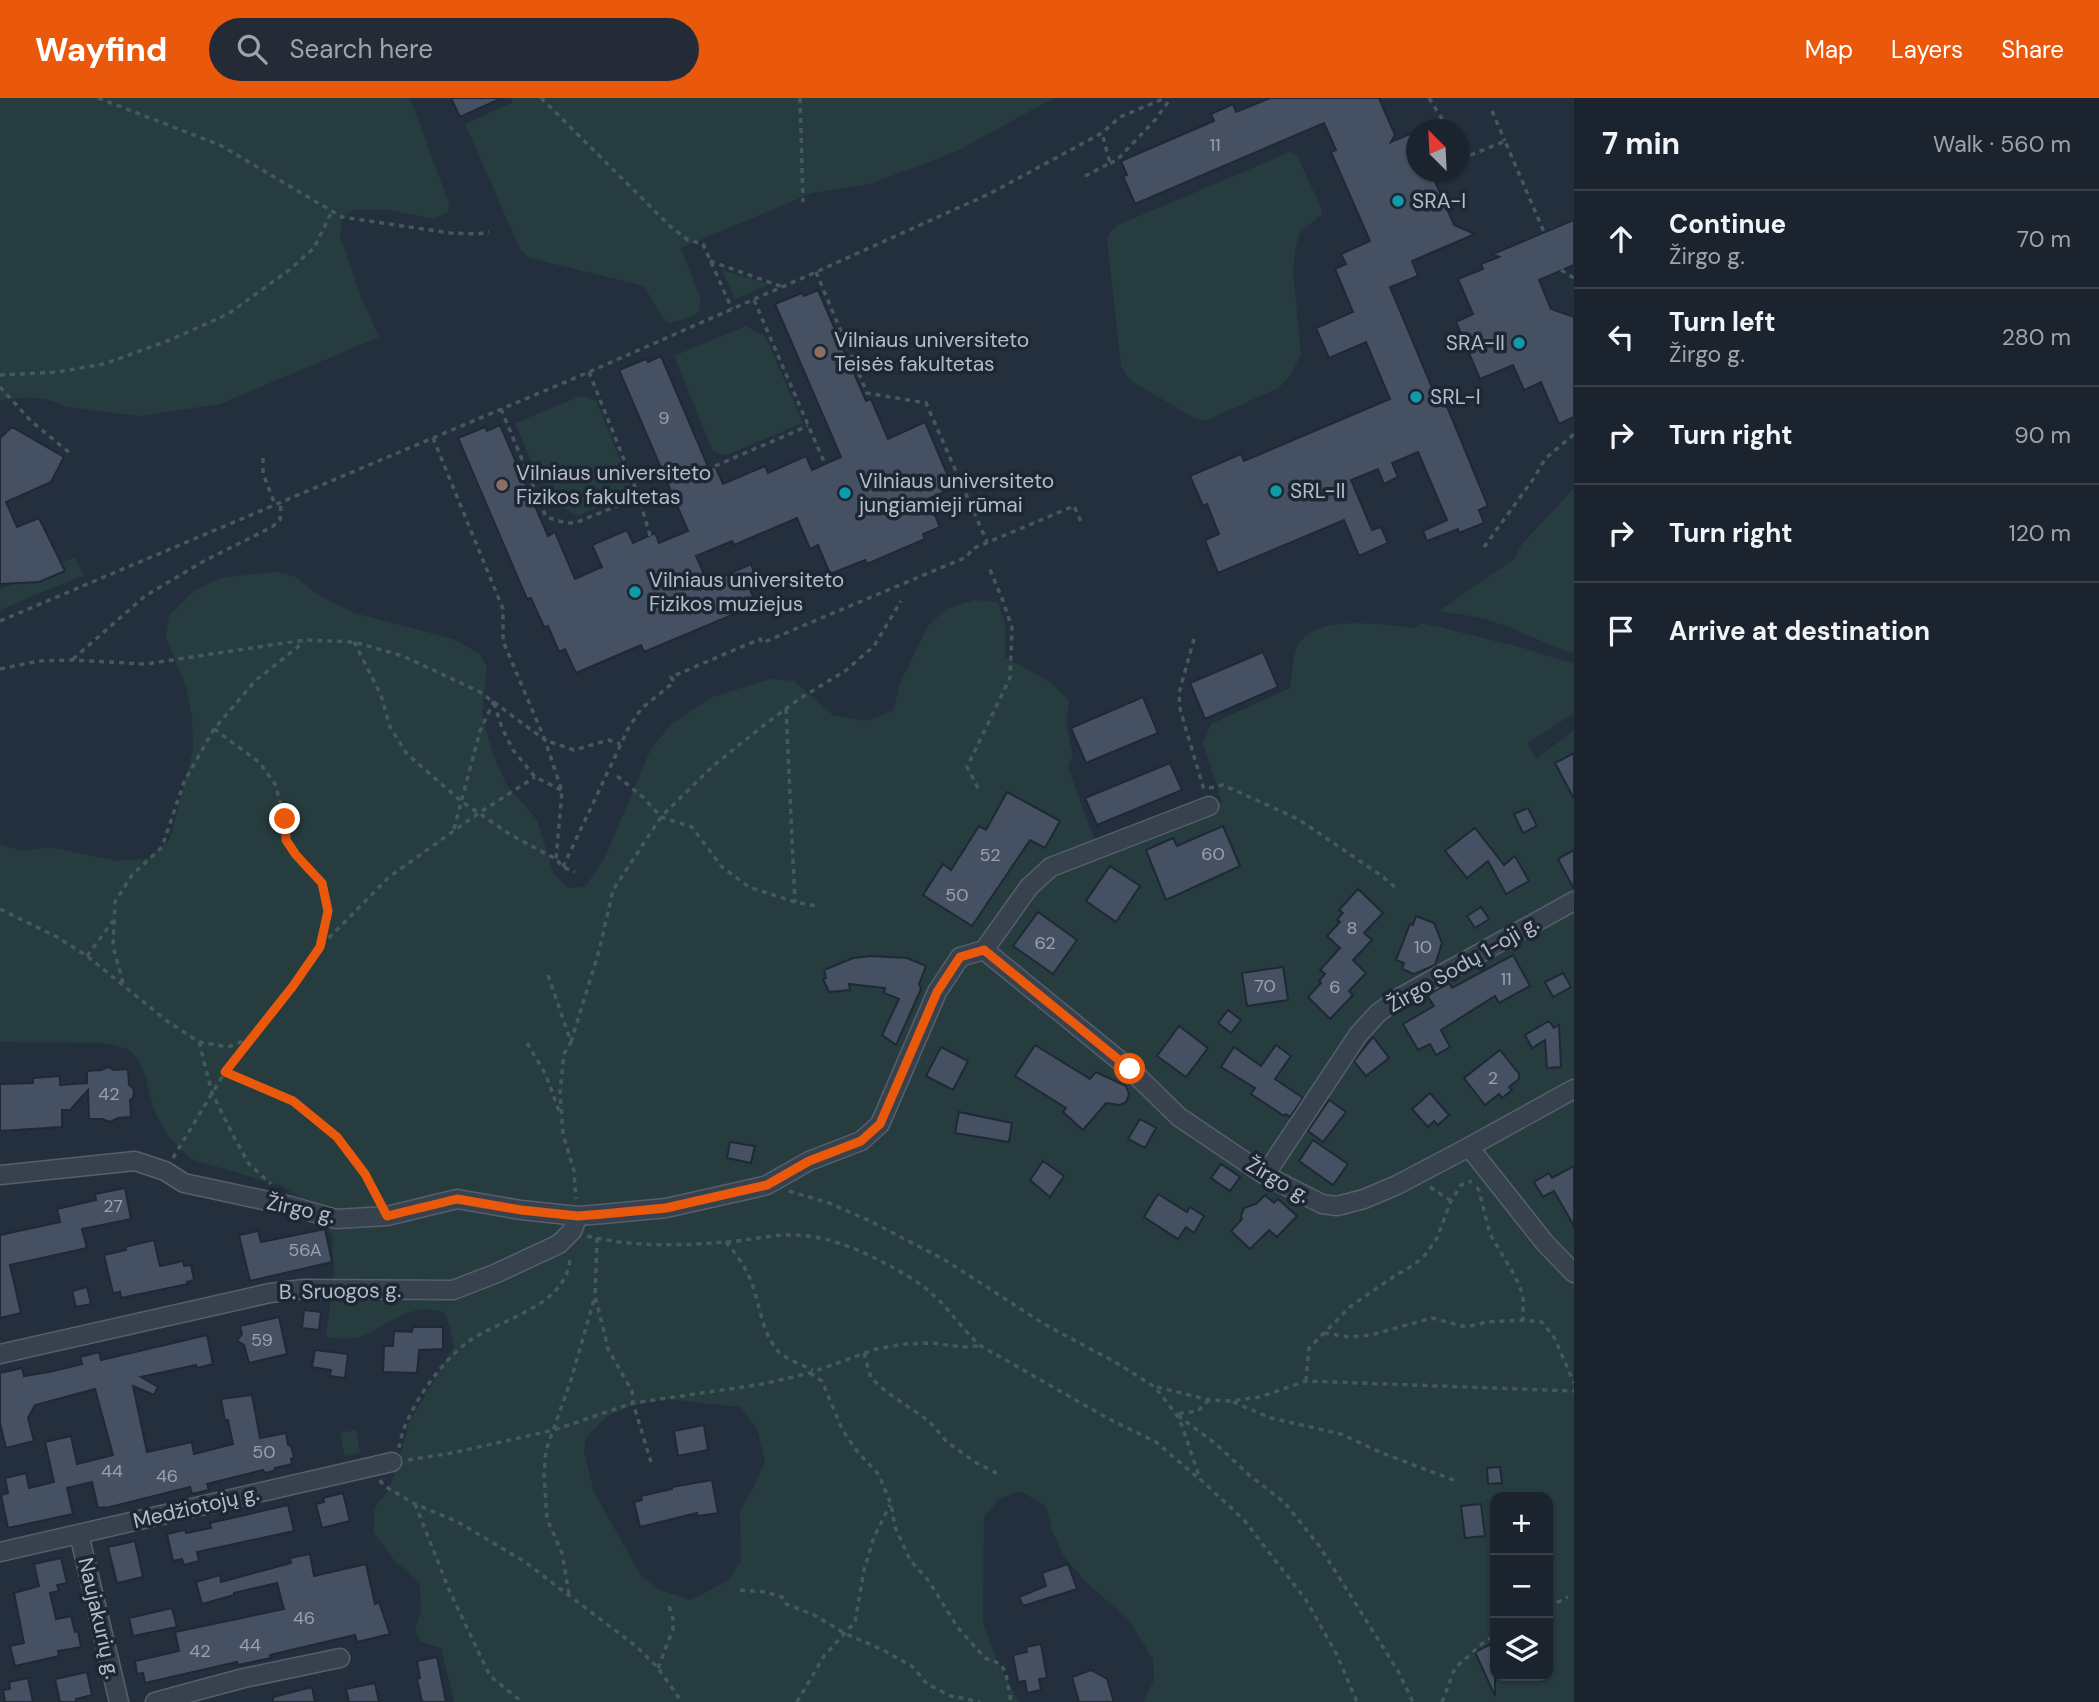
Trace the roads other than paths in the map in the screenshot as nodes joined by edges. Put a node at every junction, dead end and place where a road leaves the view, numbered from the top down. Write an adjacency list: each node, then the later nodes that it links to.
1 (1206, 797): 3 (street, Žirgo g.)
2 (1574, 901): 7 (street, Žirgo Sodų 1-oji g.)
3 (984, 950): 7 (street, Žirgo g.); 8 (street, Žirgo g.)
4 (1574, 1088): 5 (street, Žirgo g.)
5 (1469, 1147): 7 (street, Žirgo g.); 9 (street)
6 (0, 1175): 8 (street, Žirgo g.)
7 (1265, 1175)
8 (573, 1227): 10 (street, B. Sruogos g.)
9 (1574, 1273)
10 (0, 1354)
11 (396, 1461): 12 (street, Medžiotojų g.)
12 (79, 1534): 13 (street, Medžiotojų g.); 15 (street, Naujakurių g.)
13 (0, 1552)
14 (340, 1658): 16 (street)
15 (119, 1702)
16 (155, 1702)

